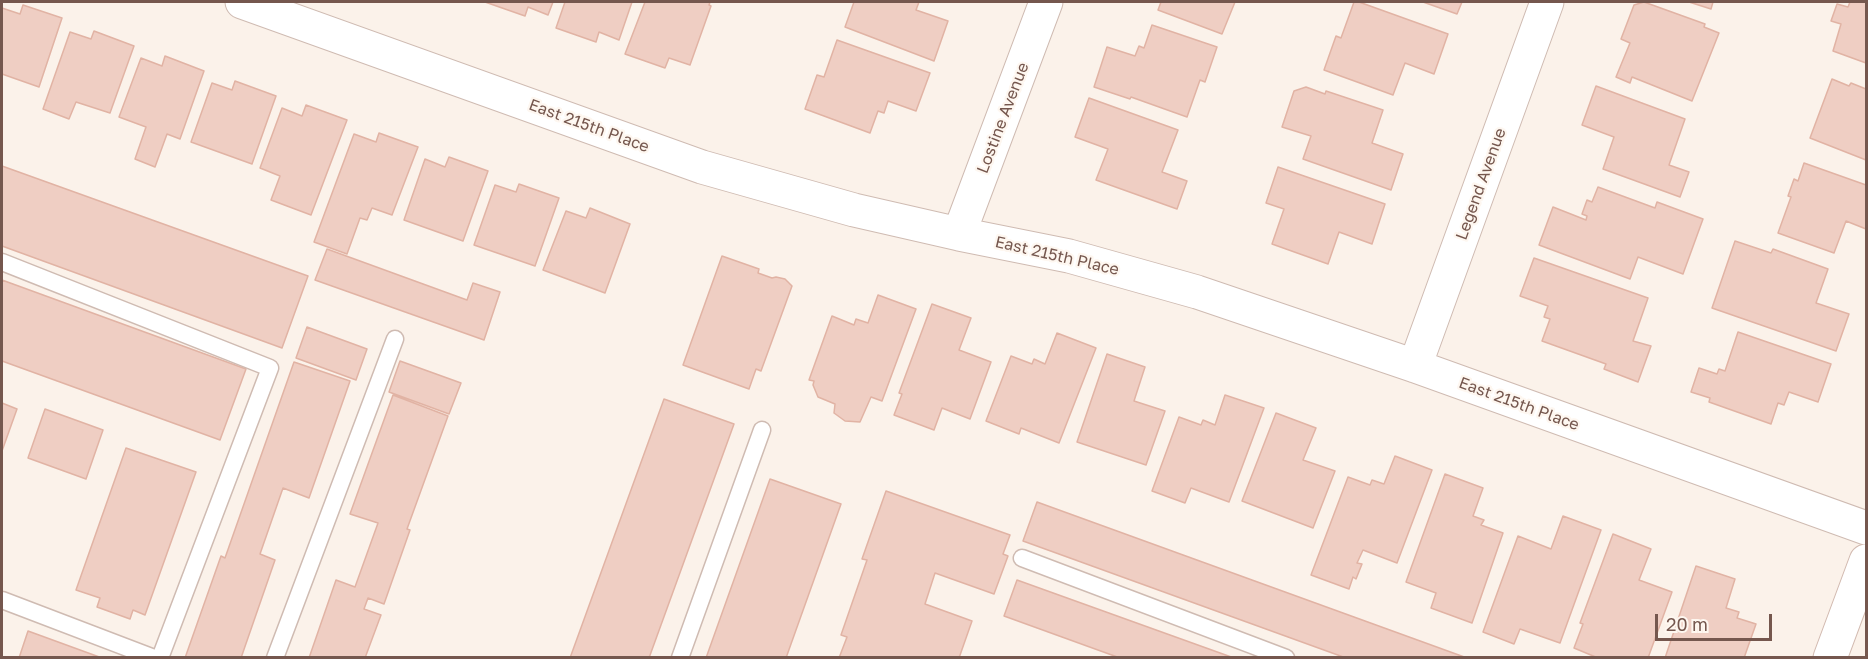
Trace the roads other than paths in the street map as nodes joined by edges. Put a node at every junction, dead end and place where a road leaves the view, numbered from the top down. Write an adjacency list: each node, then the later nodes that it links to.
1 (242, 2): 4 (street, East 215th Place)
2 (1046, 2): 4 (street, Lostine Avenue)
3 (1547, 2): 7 (street, Legend Avenue)
4 (959, 234): 7 (street, East 215th Place)
5 (2, 262): 14 (lane)
6 (395, 339): 15 (lane)
7 (1414, 366): 9 (street, East 215th Place)
8 (762, 430): 16 (lane)
9 (1866, 528)
10 (1022, 558): 17 (lane)
11 (1866, 561): 18 (street)
12 (2, 600): 13 (lane)
13 (154, 657)
14 (160, 657)
15 (275, 657)
16 (680, 657)
17 (1286, 657)
18 (1830, 657)

